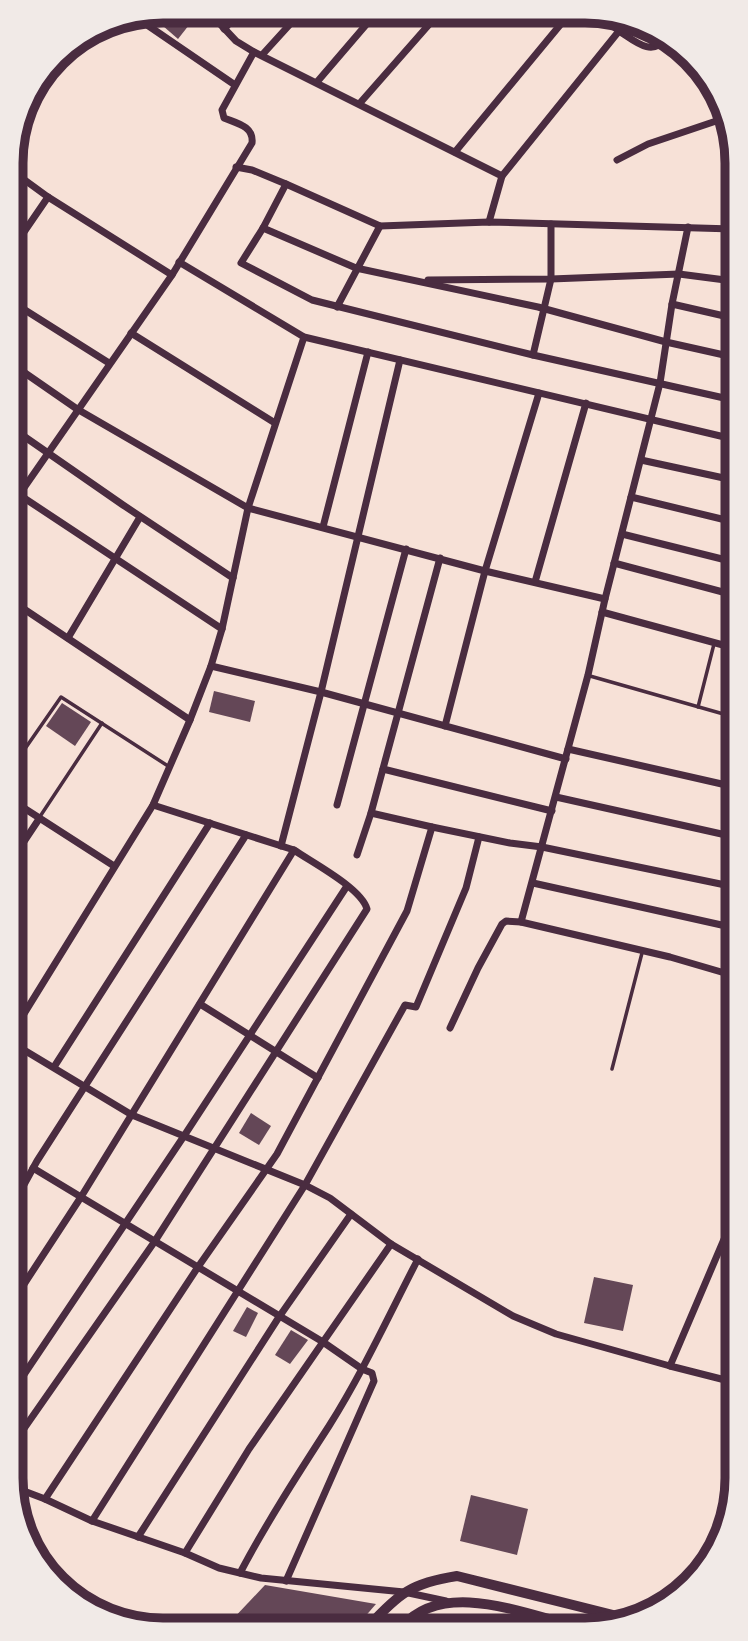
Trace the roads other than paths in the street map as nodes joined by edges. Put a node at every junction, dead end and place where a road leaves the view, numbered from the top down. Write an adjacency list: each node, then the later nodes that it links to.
1 (219, 23): 9 (street)
2 (230, 23): 9 (street)
3 (289, 23): 12 (street)
4 (368, 23): 13 (street)
5 (430, 23): 15 (street)
6 (562, 23): 17 (street)
7 (146, 24): 14 (street)
8 (612, 25): 10 (street)
9 (224, 29): 12 (street)
10 (619, 31): 11 (street); 20 (street)
11 (660, 46)
12 (258, 53): 13 (street); 14 (street)
13 (317, 82): 15 (street)
14 (235, 85): 19 (street)
15 (360, 103): 17 (street)
16 (718, 120): 18 (street)
17 (454, 152): 20 (street)
18 (617, 160)
19 (236, 167): 22 (street); 31 (street)
20 (502, 176): 24 (street)
21 (23, 179): 23 (street)
22 (286, 184): 26 (street); 28 (street)
23 (48, 197): 30 (street); 34 (street)
24 (489, 222): 25 (street); 26 (street)
25 (551, 224): 27 (street); 35 (street)
26 (380, 226): 32 (street)
27 (688, 227): 29 (street); 33 (street)
28 (263, 228): 32 (street); 39 (street)
29 (725, 229)
30 (23, 233)
31 (180, 262): 34 (street); 44 (street)
32 (356, 268): 36 (street); 39 (street)
33 (679, 274): 35 (street); 37 (street); 38 (street)
34 (172, 275): 43 (street)
35 (551, 279): 36 (street); 40 (street)
36 (413, 280): 40 (street)
37 (725, 280)
38 (672, 304): 42 (street); 45 (street)
39 (337, 307): 47 (street)
40 (542, 309): 45 (street); 47 (street)
41 (25, 310): 50 (street)
42 (725, 316)
43 (131, 333): 50 (street); 58 (street)
44 (304, 337): 46 (street); 58 (street)
45 (666, 342): 48 (street); 52 (street)
46 (368, 352): 49 (street); 70 (street)
47 (533, 355): 52 (street)
48 (725, 355)
49 (400, 360): 53 (street); 72 (street)
50 (110, 363): 56 (street)
51 (23, 372): 56 (street)
52 (660, 383): 54 (street); 57 (street)
53 (539, 393): 55 (street); 78 (street)
54 (725, 398)
55 (586, 403): 57 (street); 80 (street)
56 (78, 409): 61 (street); 67 (street)
57 (652, 418): 60 (street); 62 (street)
58 (275, 423): 67 (street)
59 (23, 436): 61 (street)
60 (725, 437)
61 (47, 452): 64 (street); 68 (street)
62 (641, 460): 63 (street); 66 (street)
63 (725, 478)
64 (23, 482)
65 (23, 497): 74 (street)
66 (631, 497): 69 (street); 71 (street)
67 (248, 508): 70 (street); 79 (street)
68 (140, 517): 74 (street); 79 (street)
69 (725, 520)
70 (323, 527): 72 (street)
71 (622, 534): 76 (street); 77 (street)
72 (358, 536): 73 (street); 91 (street)
73 (406, 549): 75 (street); 92 (street)
74 (115, 558): 85 (street); 86 (street)
75 (440, 558): 78 (street); 94 (street)
76 (725, 560)
77 (614, 563): 81 (street); 82 (street)
78 (485, 570): 80 (street); 98 (street)
79 (233, 578): 85 (street)
80 (535, 582): 82 (street)
81 (725, 593)
82 (605, 599): 84 (street)
83 (23, 608): 86 (street)
84 (602, 612): 87 (street); 90 (street)
85 (222, 629): 89 (street)
86 (68, 638): 96 (street)
87 (714, 643): 88 (street); 93 (lane)
88 (725, 646)
89 (211, 666): 91 (street); 96 (street)
90 (588, 675): 93 (lane); 99 (street)
91 (321, 692): 92 (street); 118 (street)
92 (364, 704): 94 (street); 107 (street)
93 (698, 706): 95 (lane)
94 (398, 713): 98 (street); 103 (street)
95 (725, 714)
96 (190, 720): 102 (street)
97 (102, 723): 100 (lane); 102 (lane); 111 (lane)
98 (445, 726): 101 (street)
99 (568, 749): 101 (street); 104 (street)
100 (23, 752)
101 (566, 759): 105 (street)
102 (170, 767): 106 (street)
103 (383, 769): 109 (street); 110 (street)
104 (725, 785)
105 (556, 797): 109 (street); 115 (street)
106 (153, 805): 112 (street); 122 (street)
107 (337, 805)
108 (23, 808): 111 (street)
109 (552, 811): 119 (street)
110 (371, 813): 113 (street); 121 (street)
111 (39, 819): 117 (street); 122 (street)
112 (210, 823): 114 (street); 136 (street)
113 (432, 827): 116 (street); 138 (street)
114 (246, 835): 118 (street); 139 (street)
115 (725, 835)
116 (479, 837): 119 (street); 145 (street)
117 (23, 843)
118 (281, 846): 120 (street)
119 (542, 846): 123 (street); 124 (street)
120 (295, 850): 125 (street); 130 (street)
121 (357, 855)
122 (114, 866): 131 (street)
123 (533, 883): 126 (street); 127 (street)
124 (725, 885)
125 (347, 886): 133 (street); 135 (street)
126 (521, 922): 128 (street); 132 (street)
127 (725, 926)
128 (642, 951): 129 (street); 137 (lane)
129 (725, 973)
130 (200, 1004): 133 (street); 140 (street)
131 (23, 1016)
132 (450, 1028)
133 (249, 1035): 135 (street); 141 (street)
134 (23, 1049): 136 (street)
135 (275, 1051): 138 (street); 142 (street)
136 (54, 1067): 139 (street)
137 (612, 1069)
138 (318, 1078): 144 (street)
139 (85, 1085): 140 (street); 143 (street)
140 (132, 1115): 141 (street); 147 (street)
141 (184, 1136): 142 (street); 149 (street)
142 (215, 1148): 144 (street); 151 (street)
143 (33, 1168): 146 (street); 147 (street)
144 (266, 1169): 145 (street); 154 (street)
145 (305, 1185): 148 (street); 156 (street)
146 (23, 1186)
147 (81, 1196): 149 (street); 155 (street)
148 (351, 1214): 152 (street); 157 (street)
149 (125, 1222): 151 (street); 161 (street)
150 (725, 1236): 159 (street)
151 (155, 1241): 154 (street); 163 (street)
152 (391, 1244): 153 (street); 158 (street)
153 (418, 1259): 159 (street); 160 (street)
154 (198, 1267): 156 (street); 165 (street)
155 (23, 1286)
156 (236, 1292): 157 (street); 166 (street)
157 (279, 1317): 158 (street); 167 (street)
158 (323, 1342): 160 (street); 168 (street)
159 (670, 1366): 162 (street)
160 (362, 1370): 169 (street); 170 (street)
161 (23, 1376)
162 (725, 1380)
163 (23, 1430)
164 (24, 1491): 165 (street)
165 (45, 1499): 166 (street)
166 (92, 1521): 167 (street)
167 (138, 1537): 168 (street)
168 (186, 1553): 169 (street)
169 (240, 1573): 170 (street)
170 (286, 1581): 171 (street)
171 (404, 1592): 172 (street); 173 (main road); 174 (main road)
172 (451, 1602): 175 (main road); 176 (main road)
173 (613, 1615)
174 (377, 1618)
175 (413, 1618)
176 (534, 1618)

